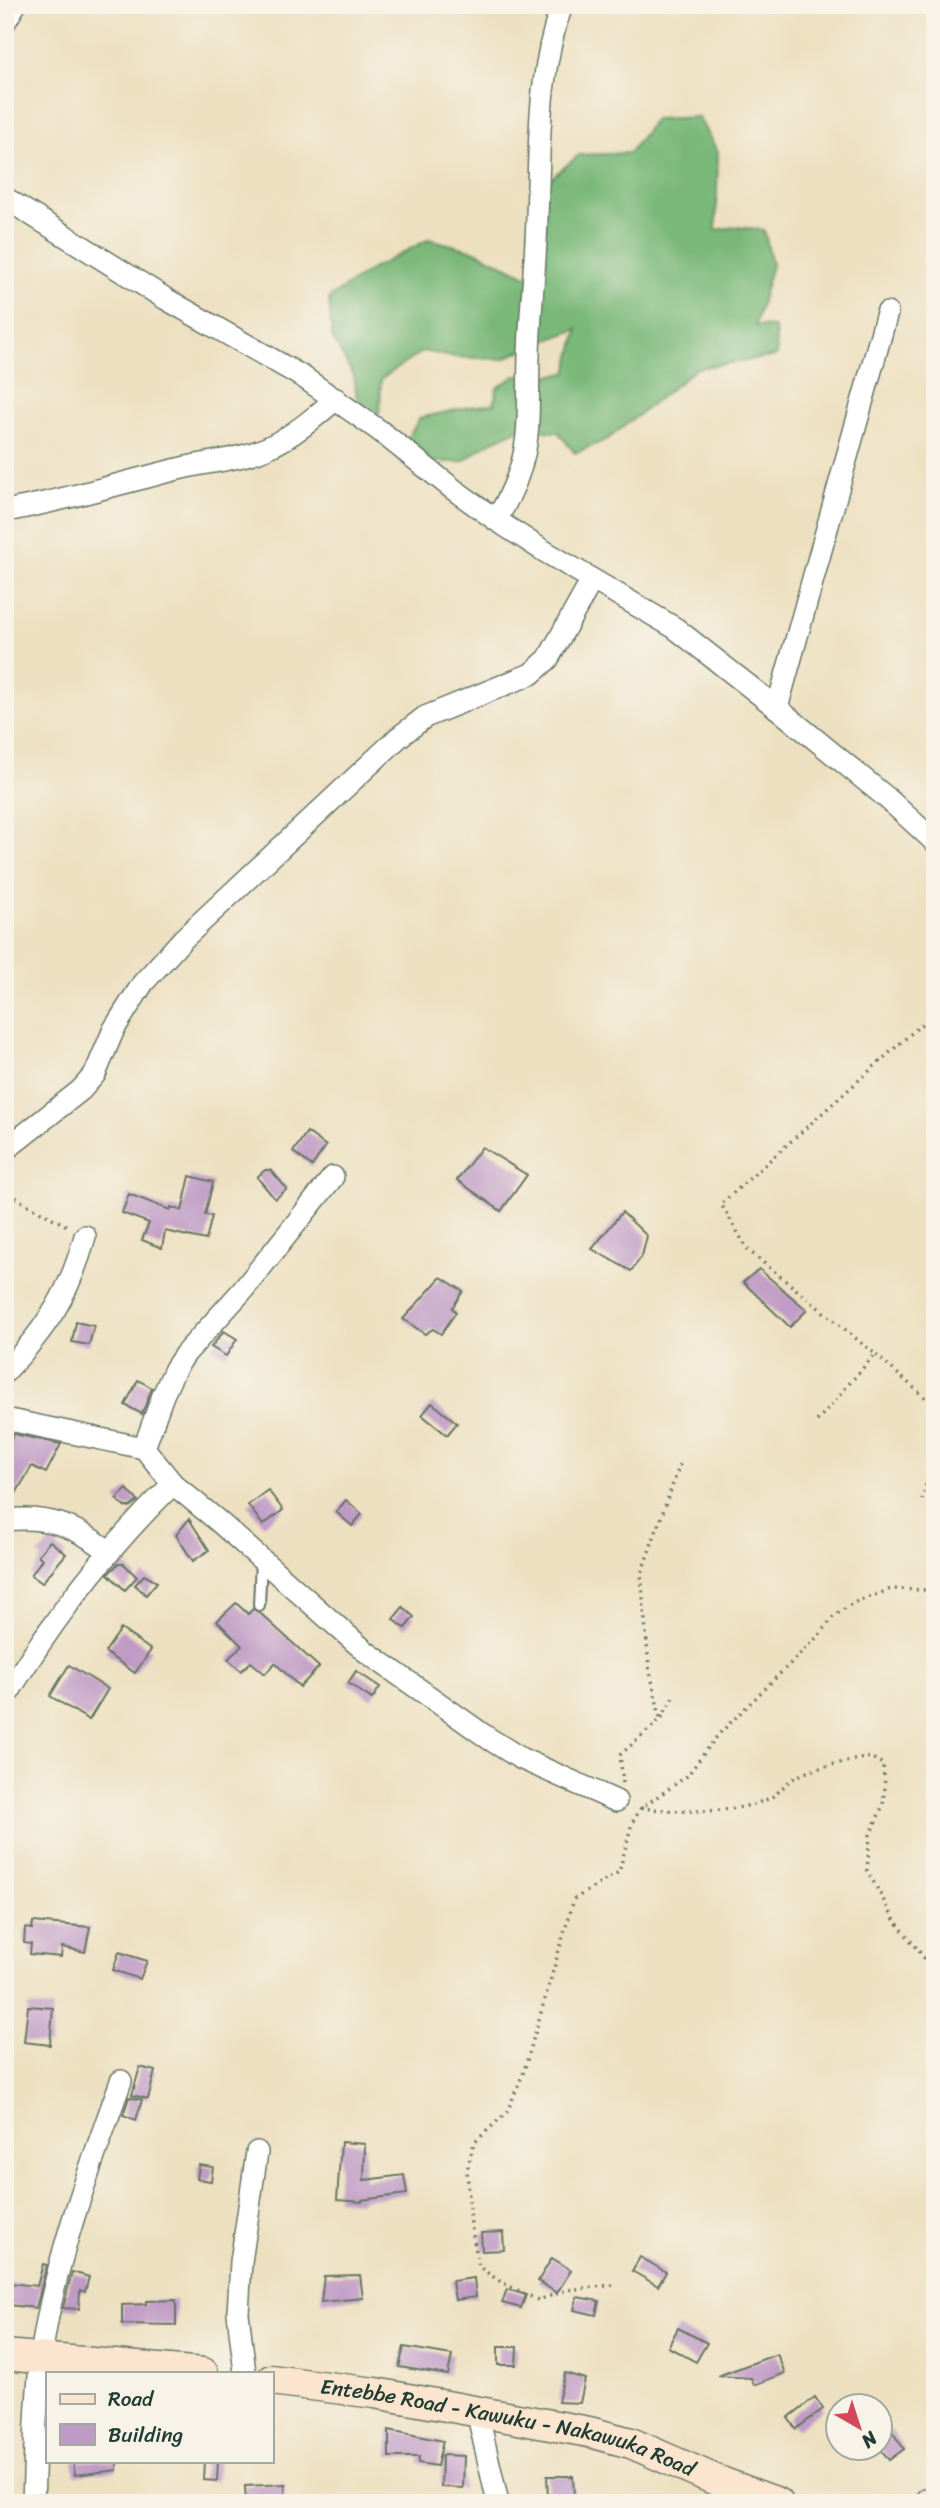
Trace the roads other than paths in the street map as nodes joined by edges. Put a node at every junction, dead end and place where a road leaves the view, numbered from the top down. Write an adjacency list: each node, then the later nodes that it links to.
1 (15, 5): 3 (street)
2 (562, 5): 8 (street)
3 (5, 22)
4 (5, 198): 6 (street)
5 (887, 313): 10 (street)
6 (337, 399): 7 (street); 8 (street)
7 (5, 511)
8 (496, 520): 9 (street)
9 (592, 580): 10 (street); 12 (street)
10 (777, 708): 11 (street)
11 (935, 842)
12 (5, 1150)
13 (333, 1177): 17 (street)
14 (85, 1236): 15 (street)
15 (5, 1372)
16 (5, 1419): 17 (street)
17 (144, 1448): 18 (street)
18 (173, 1484): 20 (street); 21 (street)
19 (5, 1520): 20 (street)
20 (109, 1551): 23 (street)
21 (261, 1560): 22 (lane); 24 (street)
22 (259, 1605)
23 (5, 1698)
24 (616, 1801)
25 (121, 2081): 28 (street)
26 (257, 2152): 30 (street)
27 (5, 2355): 28 (main road)
28 (41, 2358): 29 (main road); 33 (street)
29 (192, 2372)
30 (245, 2372)
31 (273, 2380): 32 (main road, Entebbe Road - Kawuku - Nakawuka Road)
32 (477, 2411): 34 (street); 35 (main road, Entebbe Road - Kawuku - Nakawuka Road)
33 (33, 2503)
34 (498, 2503)
35 (778, 2503)

